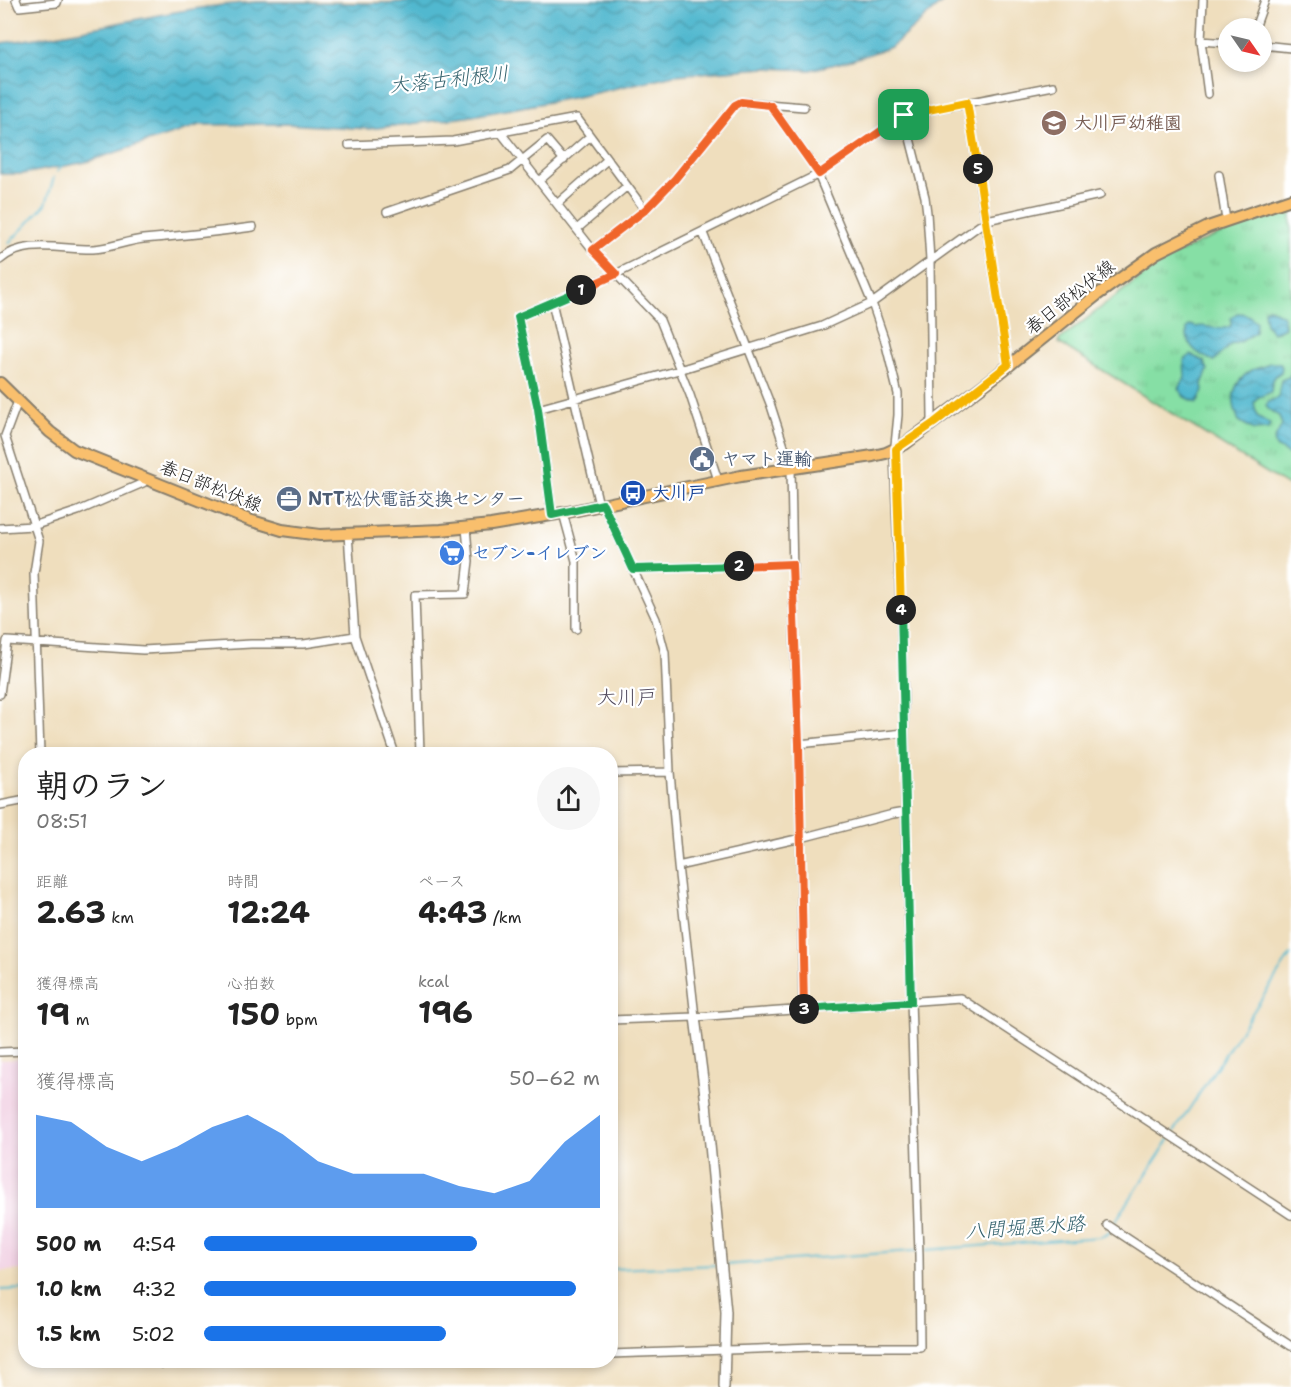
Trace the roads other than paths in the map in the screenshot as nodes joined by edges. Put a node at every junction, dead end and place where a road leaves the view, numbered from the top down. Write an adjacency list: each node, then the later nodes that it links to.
1 (16, 0): 2 (street)
2 (58, 0)
3 (1203, 0): 6 (street)
4 (1265, 0): 5 (street)
5 (1259, 18)
6 (1201, 41): 7 (street); 11 (street)
7 (1218, 42)
8 (1272, 46): 9 (street)
9 (1291, 48)
10 (1053, 86): 12 (street)
11 (1208, 94)
12 (967, 102): 15 (street); 31 (street)
13 (770, 105): 14 (street); 22 (street); 29 (street)
14 (804, 106)
15 (904, 115): 22 (street); 38 (street)
16 (501, 133): 17 (street); 18 (street); 19 (street)
17 (589, 136): 20 (street); 21 (street)
18 (348, 145)
19 (523, 160): 20 (street); 24 (street); 30 (street)
20 (564, 160): 24 (street)
21 (607, 160): 25 (street); 28 (street)
22 (819, 174): 35 (street); 41 (street)
23 (1219, 174): 32 (street)
24 (539, 181): 28 (street)
25 (627, 186): 29 (street); 34 (street)
26 (1100, 195): 31 (street)
27 (1291, 199): 32 (main road, 春日部松伏線)
28 (557, 204): 34 (street)
29 (645, 210): 36 (street)
30 (387, 212)
31 (987, 220): 38 (street); 43 (street)
32 (1227, 220): 43 (main road, 春日部松伏線)
33 (253, 227): 37 (street)
34 (577, 229): 36 (street)
35 (703, 233): 39 (street); 42 (street)
36 (593, 250): 39 (street)
37 (0, 260)
38 (930, 260): 41 (street); 49 (street)
39 (616, 274): 40 (street); 44 (street)
40 (552, 302): 46 (street); 48 (street)
41 (872, 303): 42 (street); 50 (street)
42 (750, 349): 44 (street); 51 (street)
43 (1008, 365): 49 (main road, 春日部松伏線)
44 (680, 370): 46 (street); 52 (street)
45 (0, 383): 47 (main road, 春日部松伏線)
46 (574, 399): 48 (street); 54 (street)
47 (18, 401): 56 (street); 59 (main road, 春日部松伏線)
48 (538, 409): 55 (street)
49 (934, 423): 50 (main road, 春日部松伏線)
50 (896, 449): 51 (main road, 春日部松伏線); 66 (street)
51 (791, 468): 52 (main road, 春日部松伏線); 60 (street)
52 (718, 480): 54 (main road, 春日部松伏線)
53 (142, 483): 56 (street)
54 (601, 505): 55 (main road, 春日部松伏線); 61 (street)
55 (557, 514): 58 (main road, 春日部松伏線); 62 (street)
56 (33, 526): 57 (street); 64 (street)
57 (0, 528)
58 (466, 528): 59 (main road, 春日部松伏線); 70 (street)
59 (348, 534): 63 (street)
60 (792, 564): 61 (street); 67 (street)
61 (633, 569): 71 (street)
62 (576, 629)
63 (356, 636): 64 (street); 69 (street)
64 (36, 642): 65 (street); 68 (street)
65 (0, 694)
66 (904, 734): 67 (street); 75 (street)
67 (799, 744): 76 (street)
68 (40, 747)
69 (393, 747)
70 (420, 747)
71 (670, 772): 72 (street); 77 (street)
72 (618, 773)
73 (18, 802): 74 (street)
74 (0, 806)
75 (905, 812): 76 (street); 78 (street)
76 (801, 838): 77 (street); 79 (street)
77 (678, 866): 80 (street)
78 (911, 1002): 79 (street); 84 (street); 87 (street)
79 (803, 1009): 80 (street)
80 (695, 1017): 81 (street); 87 (street)
81 (618, 1020)
82 (18, 1051): 83 (street)
83 (0, 1052)
84 (1291, 1215)
85 (1107, 1225): 86 (street)
86 (1291, 1346)
87 (726, 1352): 88 (street); 89 (street)
88 (618, 1354)
89 (724, 1387)

